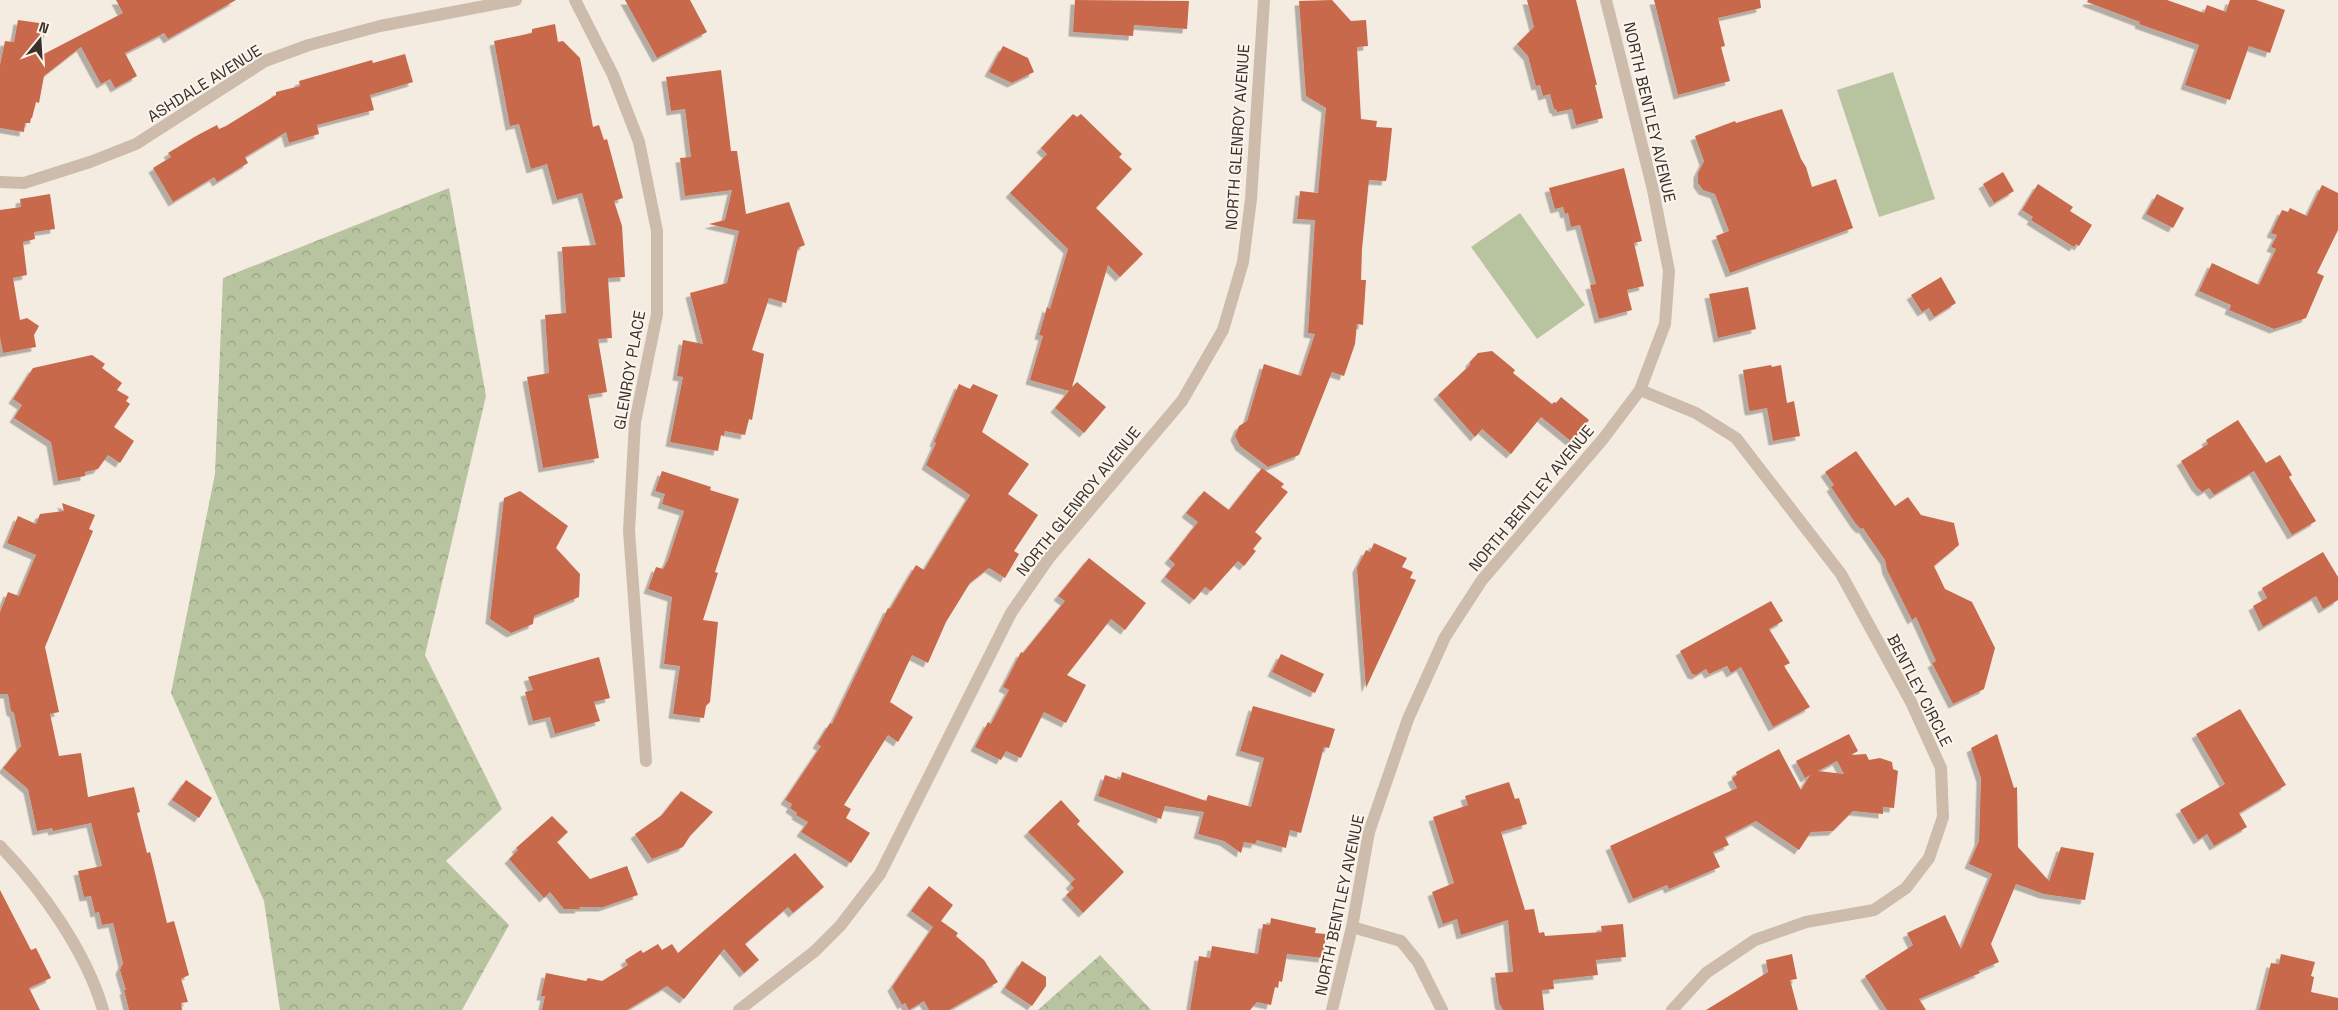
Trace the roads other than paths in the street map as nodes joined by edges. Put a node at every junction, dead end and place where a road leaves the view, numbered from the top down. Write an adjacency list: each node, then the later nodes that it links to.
1 (516, 0): 5 (street, ASHDALE AVENUE)
2 (575, 0): 7 (street, GLENROY PLACE)
3 (1264, 0): 11 (street, NORTH GLENROY AVENUE)
4 (1606, 0): 6 (street, NORTH BENTLEY AVENUE)
5 (0, 182)
6 (1640, 390): 9 (street, NORTH BENTLEY AVENUE); 14 (street, BENTLEY CIRCLE)
7 (646, 761)
8 (0, 846): 10 (street)
9 (1352, 927): 12 (street, NORTH BENTLEY AVENUE); 13 (street)
10 (104, 1010)
11 (739, 1010)
12 (1332, 1010)
13 (1442, 1010)
14 (1672, 1010)

